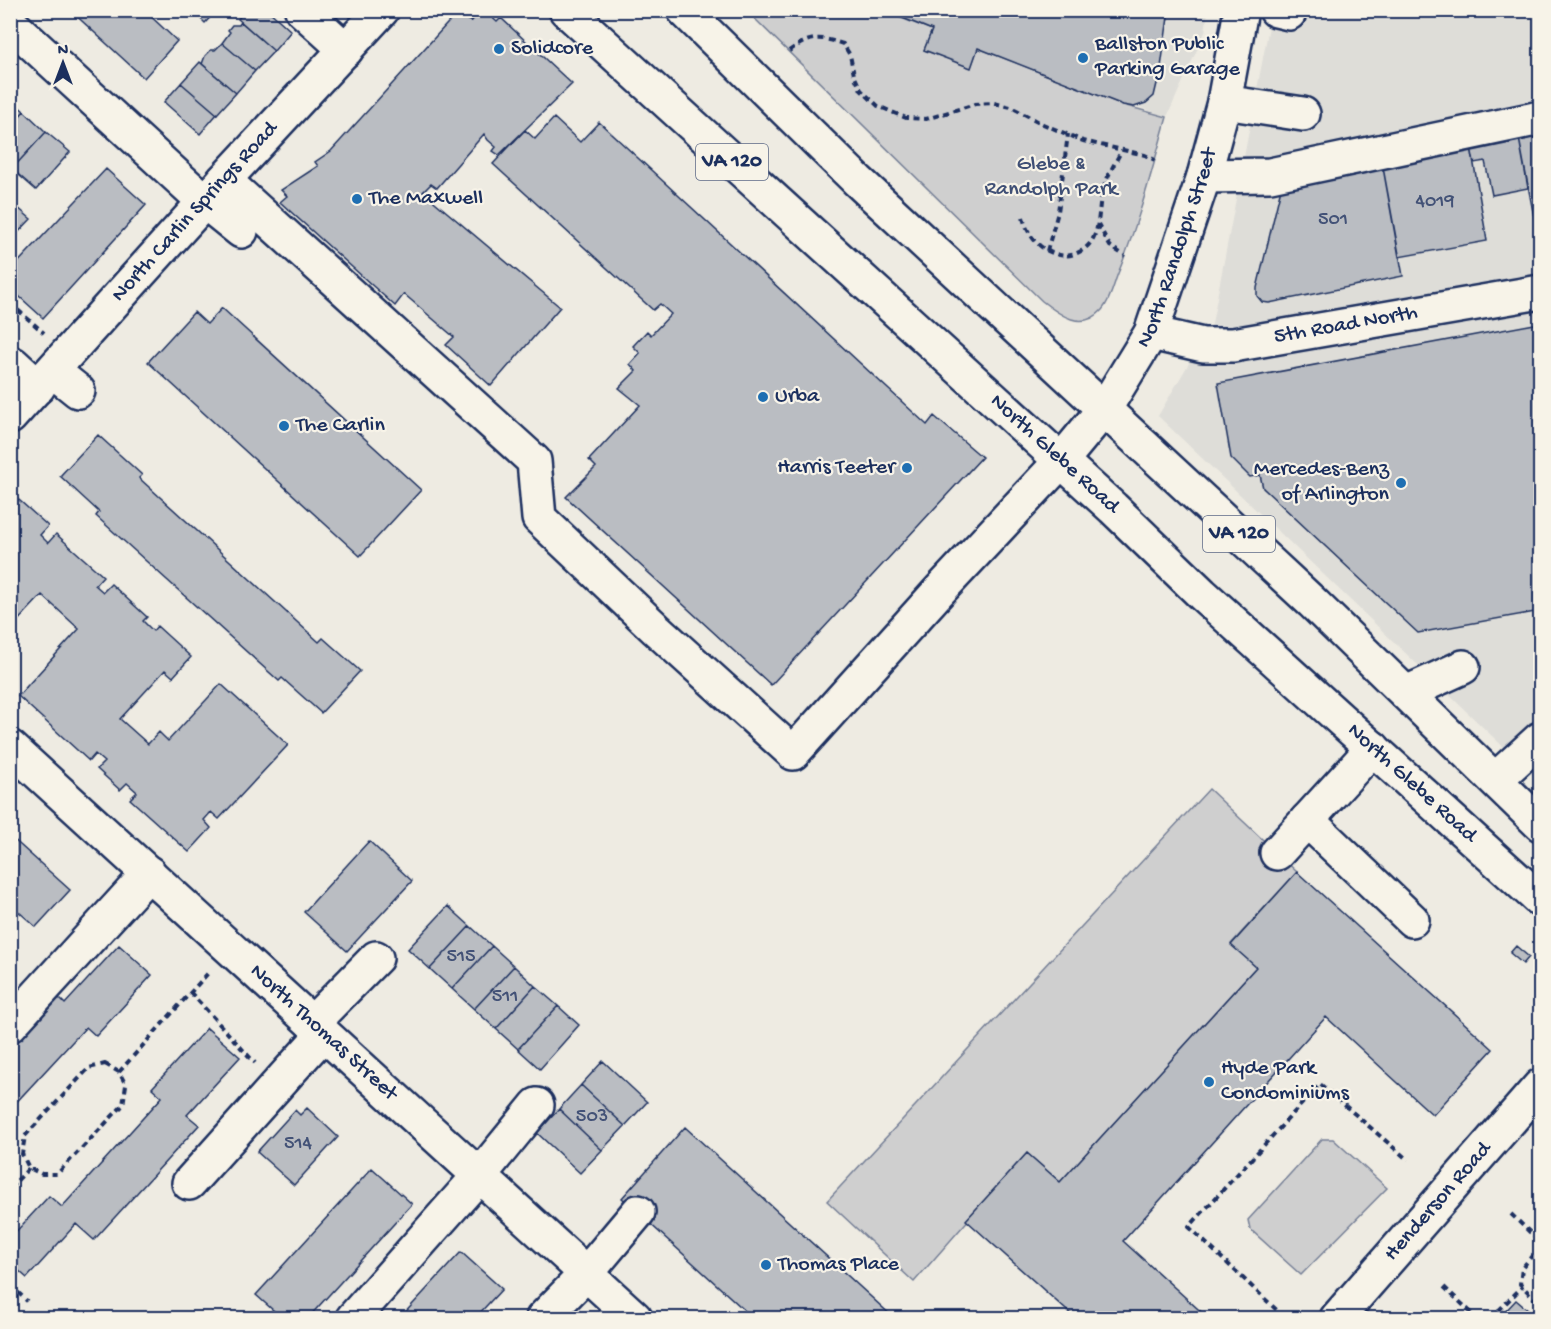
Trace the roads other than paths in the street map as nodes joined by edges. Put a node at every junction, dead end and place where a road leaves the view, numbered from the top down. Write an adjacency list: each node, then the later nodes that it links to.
1 (302, 10): 7 (main road)
2 (382, 10): 7 (main road, North Carlin Springs Road)
3 (566, 10): 21 (main road, North Glebe Road / VA 120)
4 (684, 10): 19 (main road, VA 120)
5 (1241, 10): 8 (main road, North Randolph Street)
6 (10, 23): 12 (main road)
7 (346, 50): 12 (main road, North Carlin Springs Road)
8 (1224, 102): 9 (main road); 11 (main road, North Randolph Street)
9 (1304, 114)
10 (1540, 118): 11 (main road)
11 (1204, 176): 15 (main road, North Randolph Street)
12 (215, 191): 13 (main road); 17 (main road, North Carlin Springs Road); 21 (main road, North Randolph Street)
13 (241, 231)
14 (1540, 292): 15 (main road, 5th Road North)
15 (1151, 333): 19 (main road, North Randolph Street)
16 (13, 364): 17 (main road)
17 (45, 379): 18 (main road); 20 (main road, North Carlin Springs Road)
18 (78, 391)
19 (1105, 408): 21 (main road, North Randolph Street); 23 (main road, VA 120)
20 (10, 417)
21 (1061, 461): 26 (main road, North Glebe Road / VA 120)
22 (1463, 667): 23 (main road)
23 (1406, 693): 27 (main road, VA 120)
24 (1540, 739): 27 (main road)
25 (10, 747): 31 (main road, North Thomas Street)
26 (1373, 748): 28 (main road); 32 (main road, North Glebe Road / VA 120)
27 (1496, 780): 29 (main road, VA 120)
28 (1307, 820): 30 (main road); 33 (main road)
29 (1540, 824)
30 (1276, 853)
31 (148, 873): 35 (main road); 36 (main road, North Thomas Street)
32 (1540, 900)
33 (1412, 920)
34 (376, 958): 36 (main road)
35 (10, 1025)
36 (318, 1028): 39 (main road, North Thomas Street); 40 (main road)
37 (1540, 1086): 46 (main road, Henderson Road)
38 (537, 1106): 39 (main road)
39 (479, 1176): 42 (main road, North Thomas Street); 43 (main road)
40 (189, 1183)
41 (638, 1212): 42 (main road)
42 (586, 1274): 44 (main road); 45 (main road, North Thomas Street)
43 (353, 1318)
44 (543, 1318)
45 (636, 1318)
46 (1337, 1318)

